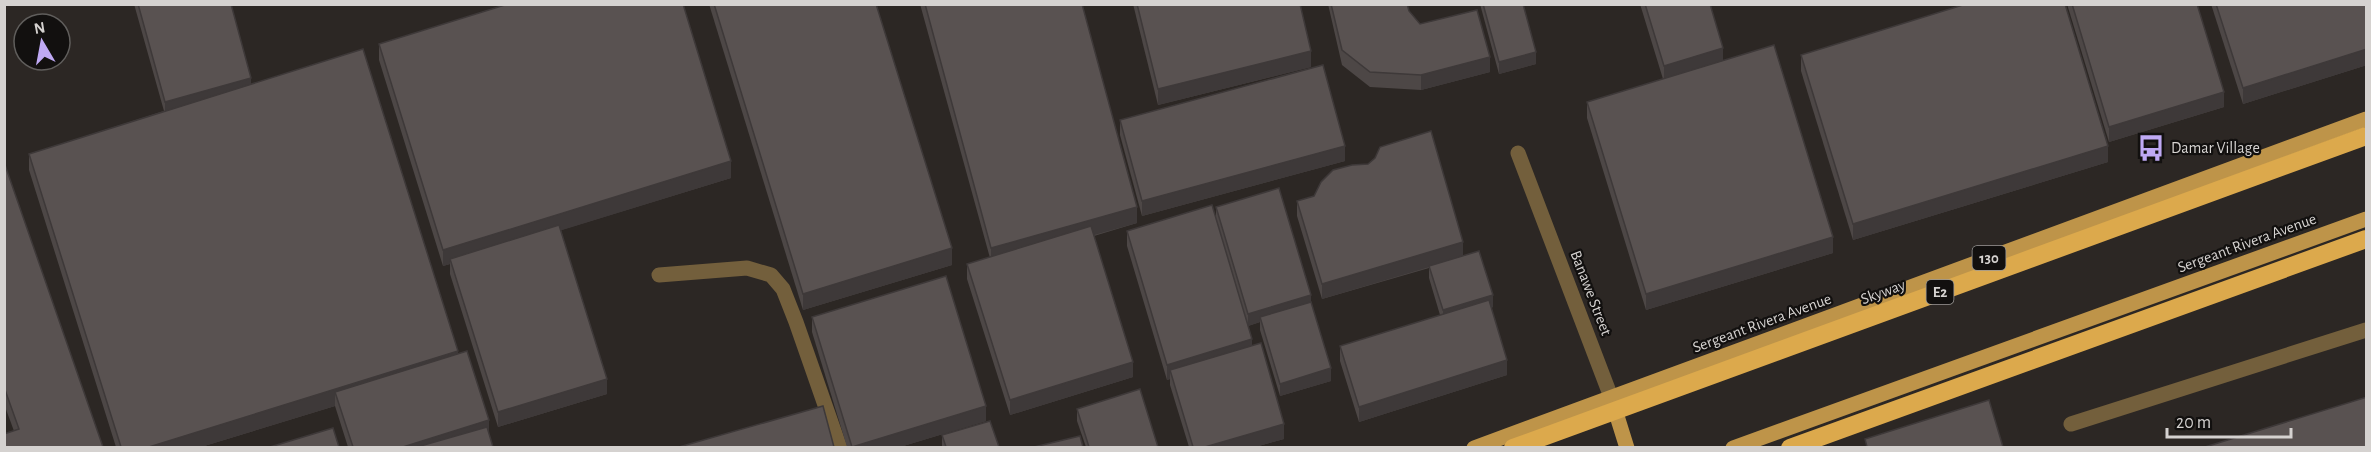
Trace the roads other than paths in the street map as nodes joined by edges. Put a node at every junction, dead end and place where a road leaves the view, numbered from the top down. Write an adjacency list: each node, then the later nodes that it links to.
1 (2367, 119): 8 (main road, Sergeant Rivera Avenue / 130)
2 (2367, 136): 12 (highway, Skyway / E2, bridge)
3 (1518, 153): 8 (street, Banawe Street)
4 (2367, 219): 14 (main road, Sergeant Rivera Avenue)
5 (2367, 239): 15 (highway)
6 (659, 275): 10 (street)
7 (2367, 330): 9 (street)
8 (1611, 397): 11 (main road, Sergeant Rivera Avenue / 130); 13 (main road, Banawe Street)
9 (2071, 424)
10 (840, 447)
11 (1474, 447)
12 (1514, 447)
13 (1628, 447)
14 (1734, 447)
15 (1790, 447)

